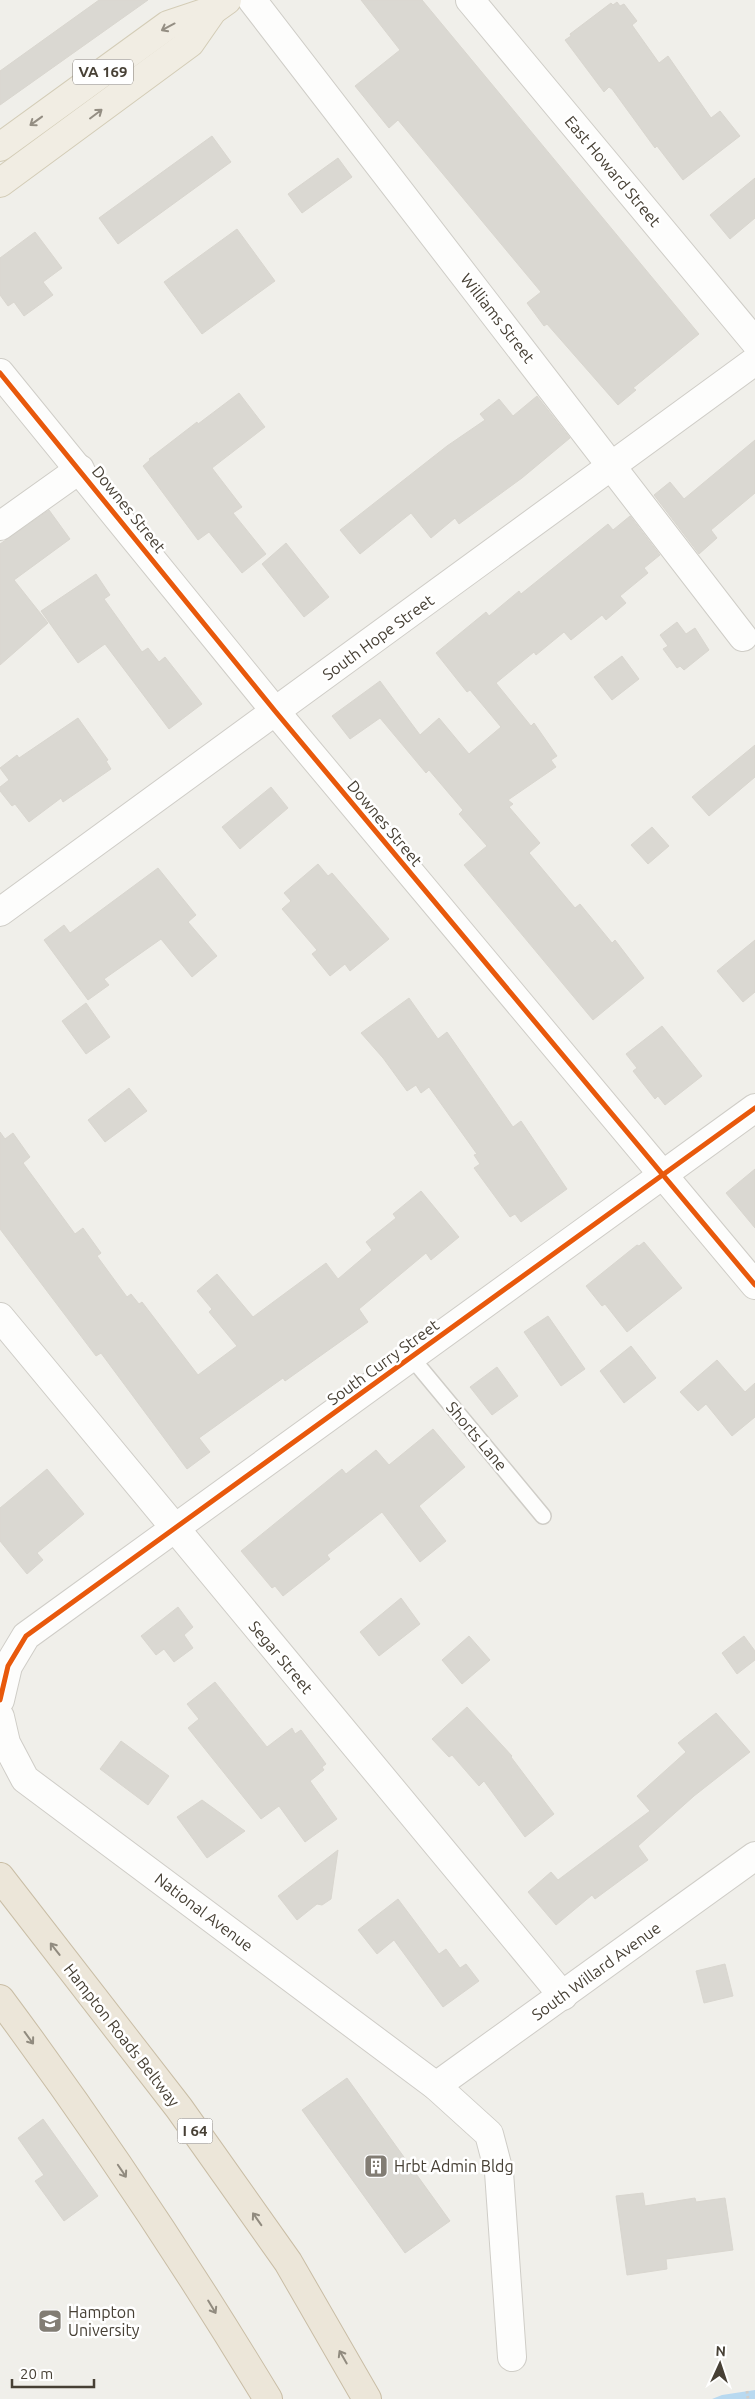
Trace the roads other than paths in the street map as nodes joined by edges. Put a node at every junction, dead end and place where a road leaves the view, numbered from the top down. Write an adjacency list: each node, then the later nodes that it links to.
1 (252, 0): 9 (street, Williams Street)
2 (470, 0): 6 (street, East Howard Street)
3 (220, 5): 4 (main road, VA 169, one-way to 4); 5 (main road, VA 169, one-way to 3)
4 (0, 146)
5 (0, 183)
6 (755, 342)
7 (755, 361): 9 (street, South Hope Street)
8 (0, 373): 10 (street, Downes Street)
9 (612, 466): 12 (street, Williams Street); 13 (street, South Hope Street)
10 (80, 469): 11 (street); 13 (street, Downes Street)
11 (0, 526)
12 (744, 636)
13 (275, 711): 14 (street, South Hope Street); 16 (street, Downes Street)
14 (0, 912)
15 (755, 1108): 16 (street, South Curry Street)
16 (663, 1175): 17 (street, Downes Street); 19 (street, South Curry Street)
17 (755, 1285)
18 (0, 1317): 21 (street, Segar Street)
19 (411, 1357): 20 (lane, Shorts Lane); 21 (street, South Curry Street)
20 (543, 1516)
21 (174, 1528): 22 (street, South Curry Street); 26 (street, Segar Street)
22 (0, 1700)
23 (0, 1716): 28 (street, National Avenue)
24 (755, 1856): 26 (street, South Willard Avenue)
25 (0, 1877): 31 (highway, Hampton Roads Beltway / I 64, one-way to 25)
26 (562, 1996): 28 (street, South Willard Avenue)
27 (0, 1999): 30 (highway, one-way to 30)
28 (436, 2086): 29 (street, National Avenue)
29 (512, 2357)
30 (268, 2399)
31 (367, 2399)

